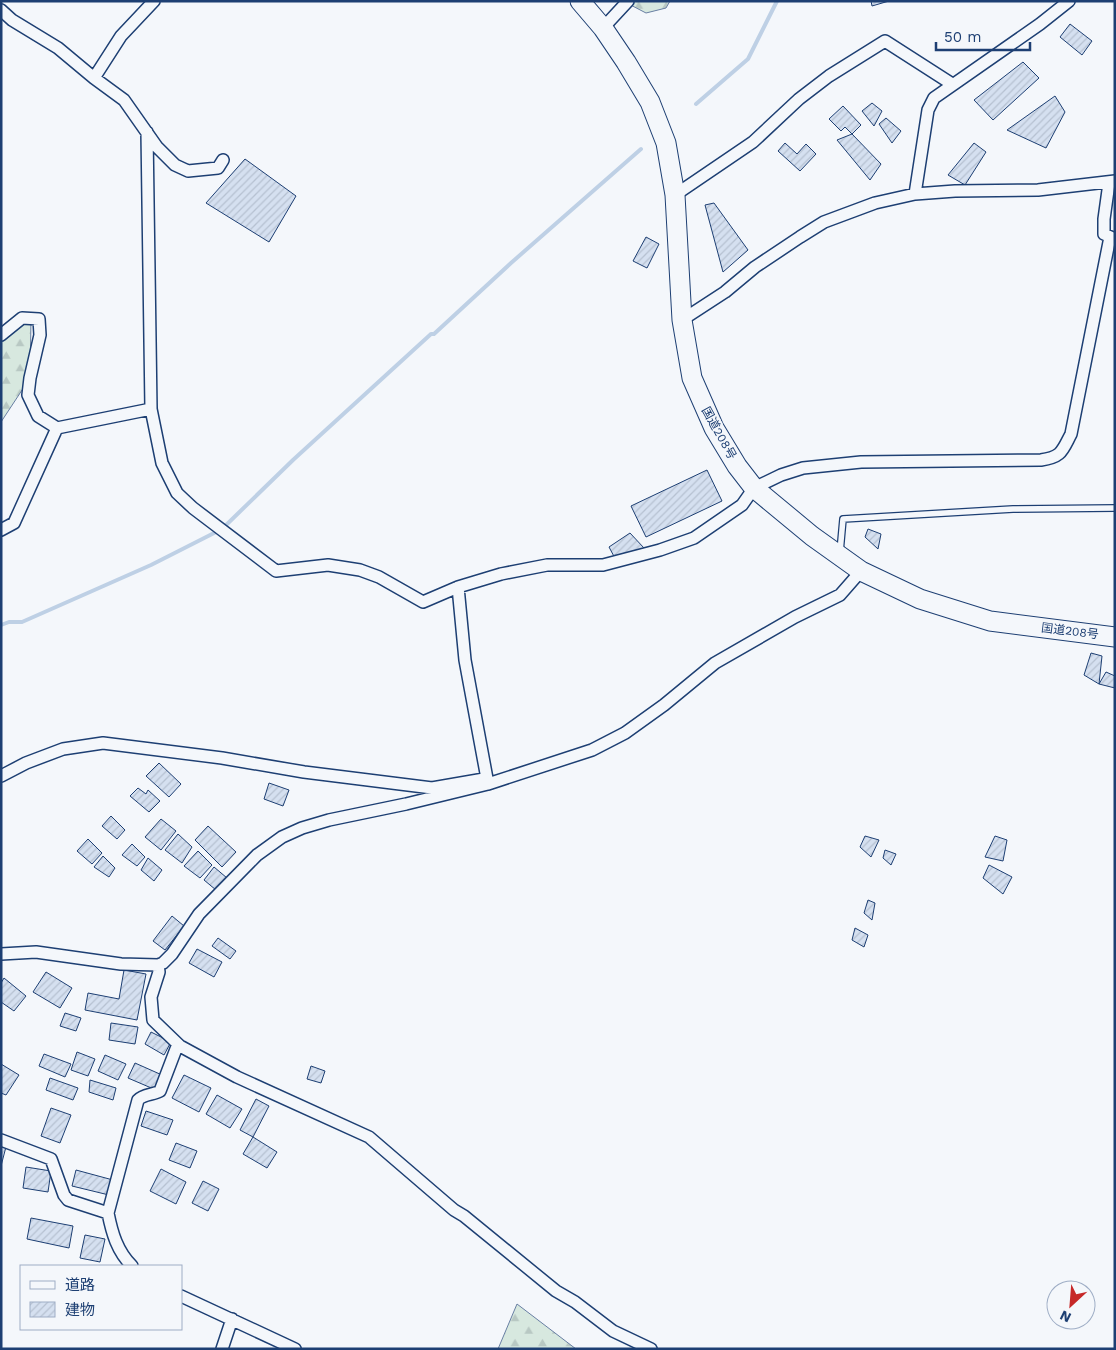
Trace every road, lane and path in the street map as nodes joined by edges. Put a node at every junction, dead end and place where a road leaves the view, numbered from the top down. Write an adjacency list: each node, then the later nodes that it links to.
1 (154, 1): 7 (street)
2 (580, 1): 6 (highway, 国道208号)
3 (628, 1): 6 (street)
4 (1069, 1): 8 (street)
5 (1, 10): 7 (street)
6 (603, 28): 13 (highway, 国道208号)
7 (94, 78): 9 (street)
8 (952, 84): 12 (street); 13 (street)
9 (147, 132): 10 (street); 17 (street)
10 (223, 160)
11 (1112, 182): 12 (street); 14 (street)
12 (915, 194): 15 (street)
13 (675, 195): 15 (highway, 国道208号)
14 (1112, 238): 19 (street)
15 (682, 320): 19 (highway, 国道208号)
16 (1, 335): 18 (street)
17 (151, 409): 18 (street); 24 (street)
18 (57, 428): 21 (street)
19 (754, 488): 22 (highway, 国道208号); 24 (street)
20 (1115, 508): 22 (lane)
21 (1, 530)
22 (839, 555): 23 (highway, 国道208号)
23 (862, 570): 25 (highway, 国道208号); 27 (street)
24 (458, 587): 27 (street)
25 (1115, 636)
26 (1, 776): 27 (street)
27 (487, 781): 29 (street)
28 (1, 954): 29 (street)
29 (158, 966): 30 (street)
30 (180, 1046): 32 (street); 38 (street)
31 (1, 1140): 32 (street)
32 (108, 1213): 33 (street)
33 (131, 1265)
34 (182, 1296): 35 (street)
35 (232, 1319): 36 (street); 37 (street)
36 (222, 1349)
37 (295, 1349)
38 (651, 1349)

